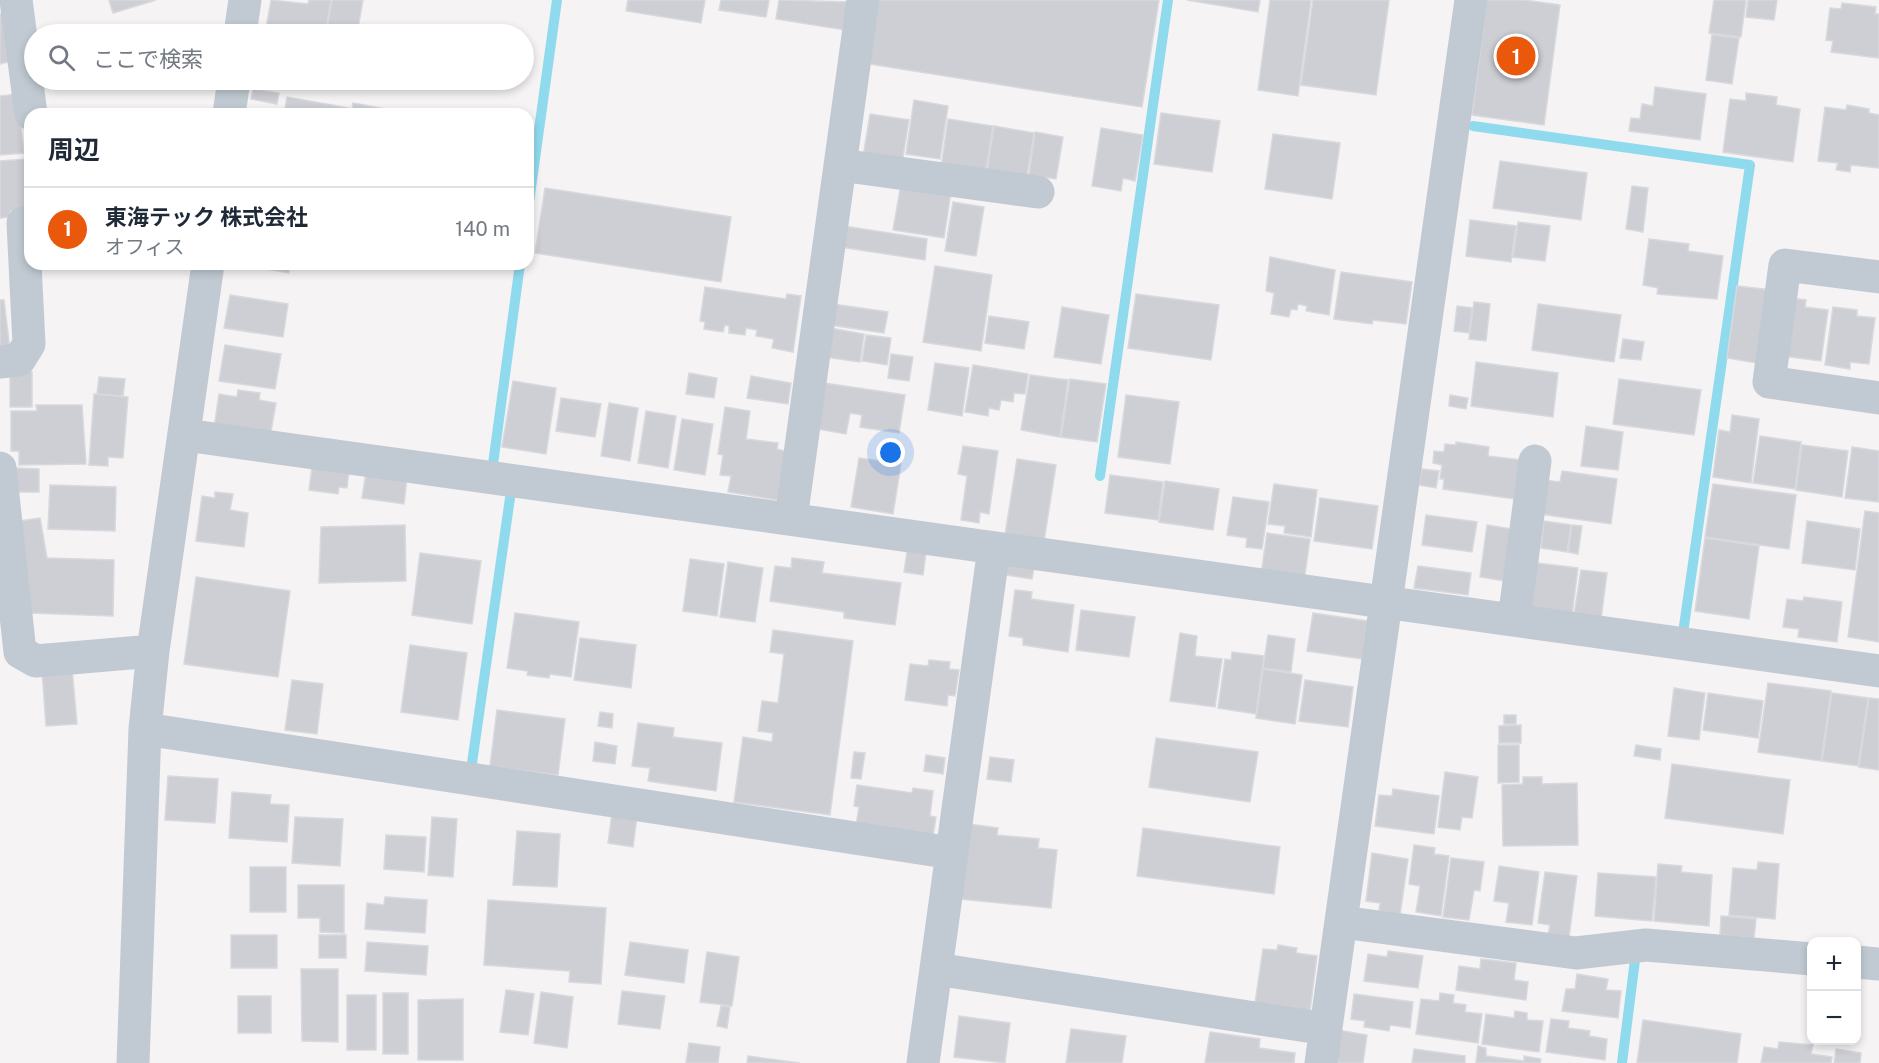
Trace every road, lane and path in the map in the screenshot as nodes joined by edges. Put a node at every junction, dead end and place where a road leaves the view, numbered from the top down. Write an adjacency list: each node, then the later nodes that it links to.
1 (16, 0): 6 (street)
2 (245, 0): 5 (street)
3 (863, 0): 11 (street)
4 (1471, 0): 23 (street)
5 (241, 24)
6 (24, 61)
7 (28, 90): 9 (street)
8 (233, 90): 10 (street)
9 (30, 108)
10 (230, 108)
11 (840, 165): 12 (street); 21 (street)
12 (1038, 192)
13 (26, 270): 16 (street)
14 (207, 270): 18 (street)
15 (1879, 277): 17 (street)
16 (0, 362)
17 (1879, 398)
18 (185, 435): 21 (street); 25 (street)
19 (1535, 461): 24 (street)
20 (0, 468): 25 (street)
21 (791, 519): 22 (street)
22 (994, 548): 23 (street); 28 (street)
23 (1386, 602): 24 (street); 29 (street)
24 (1514, 621): 26 (street)
25 (153, 651): 27 (street)
26 (1879, 671)
27 (145, 729): 28 (street); 35 (street)
28 (952, 854): 33 (street)
29 (1341, 922): 30 (street); 34 (street)
30 (1807, 958)
31 (1861, 962): 32 (street)
32 (1879, 964)
33 (936, 969): 34 (street); 36 (street)
34 (1326, 1029): 37 (street)
35 (138, 1062)
36 (923, 1063)
37 (1321, 1063)

